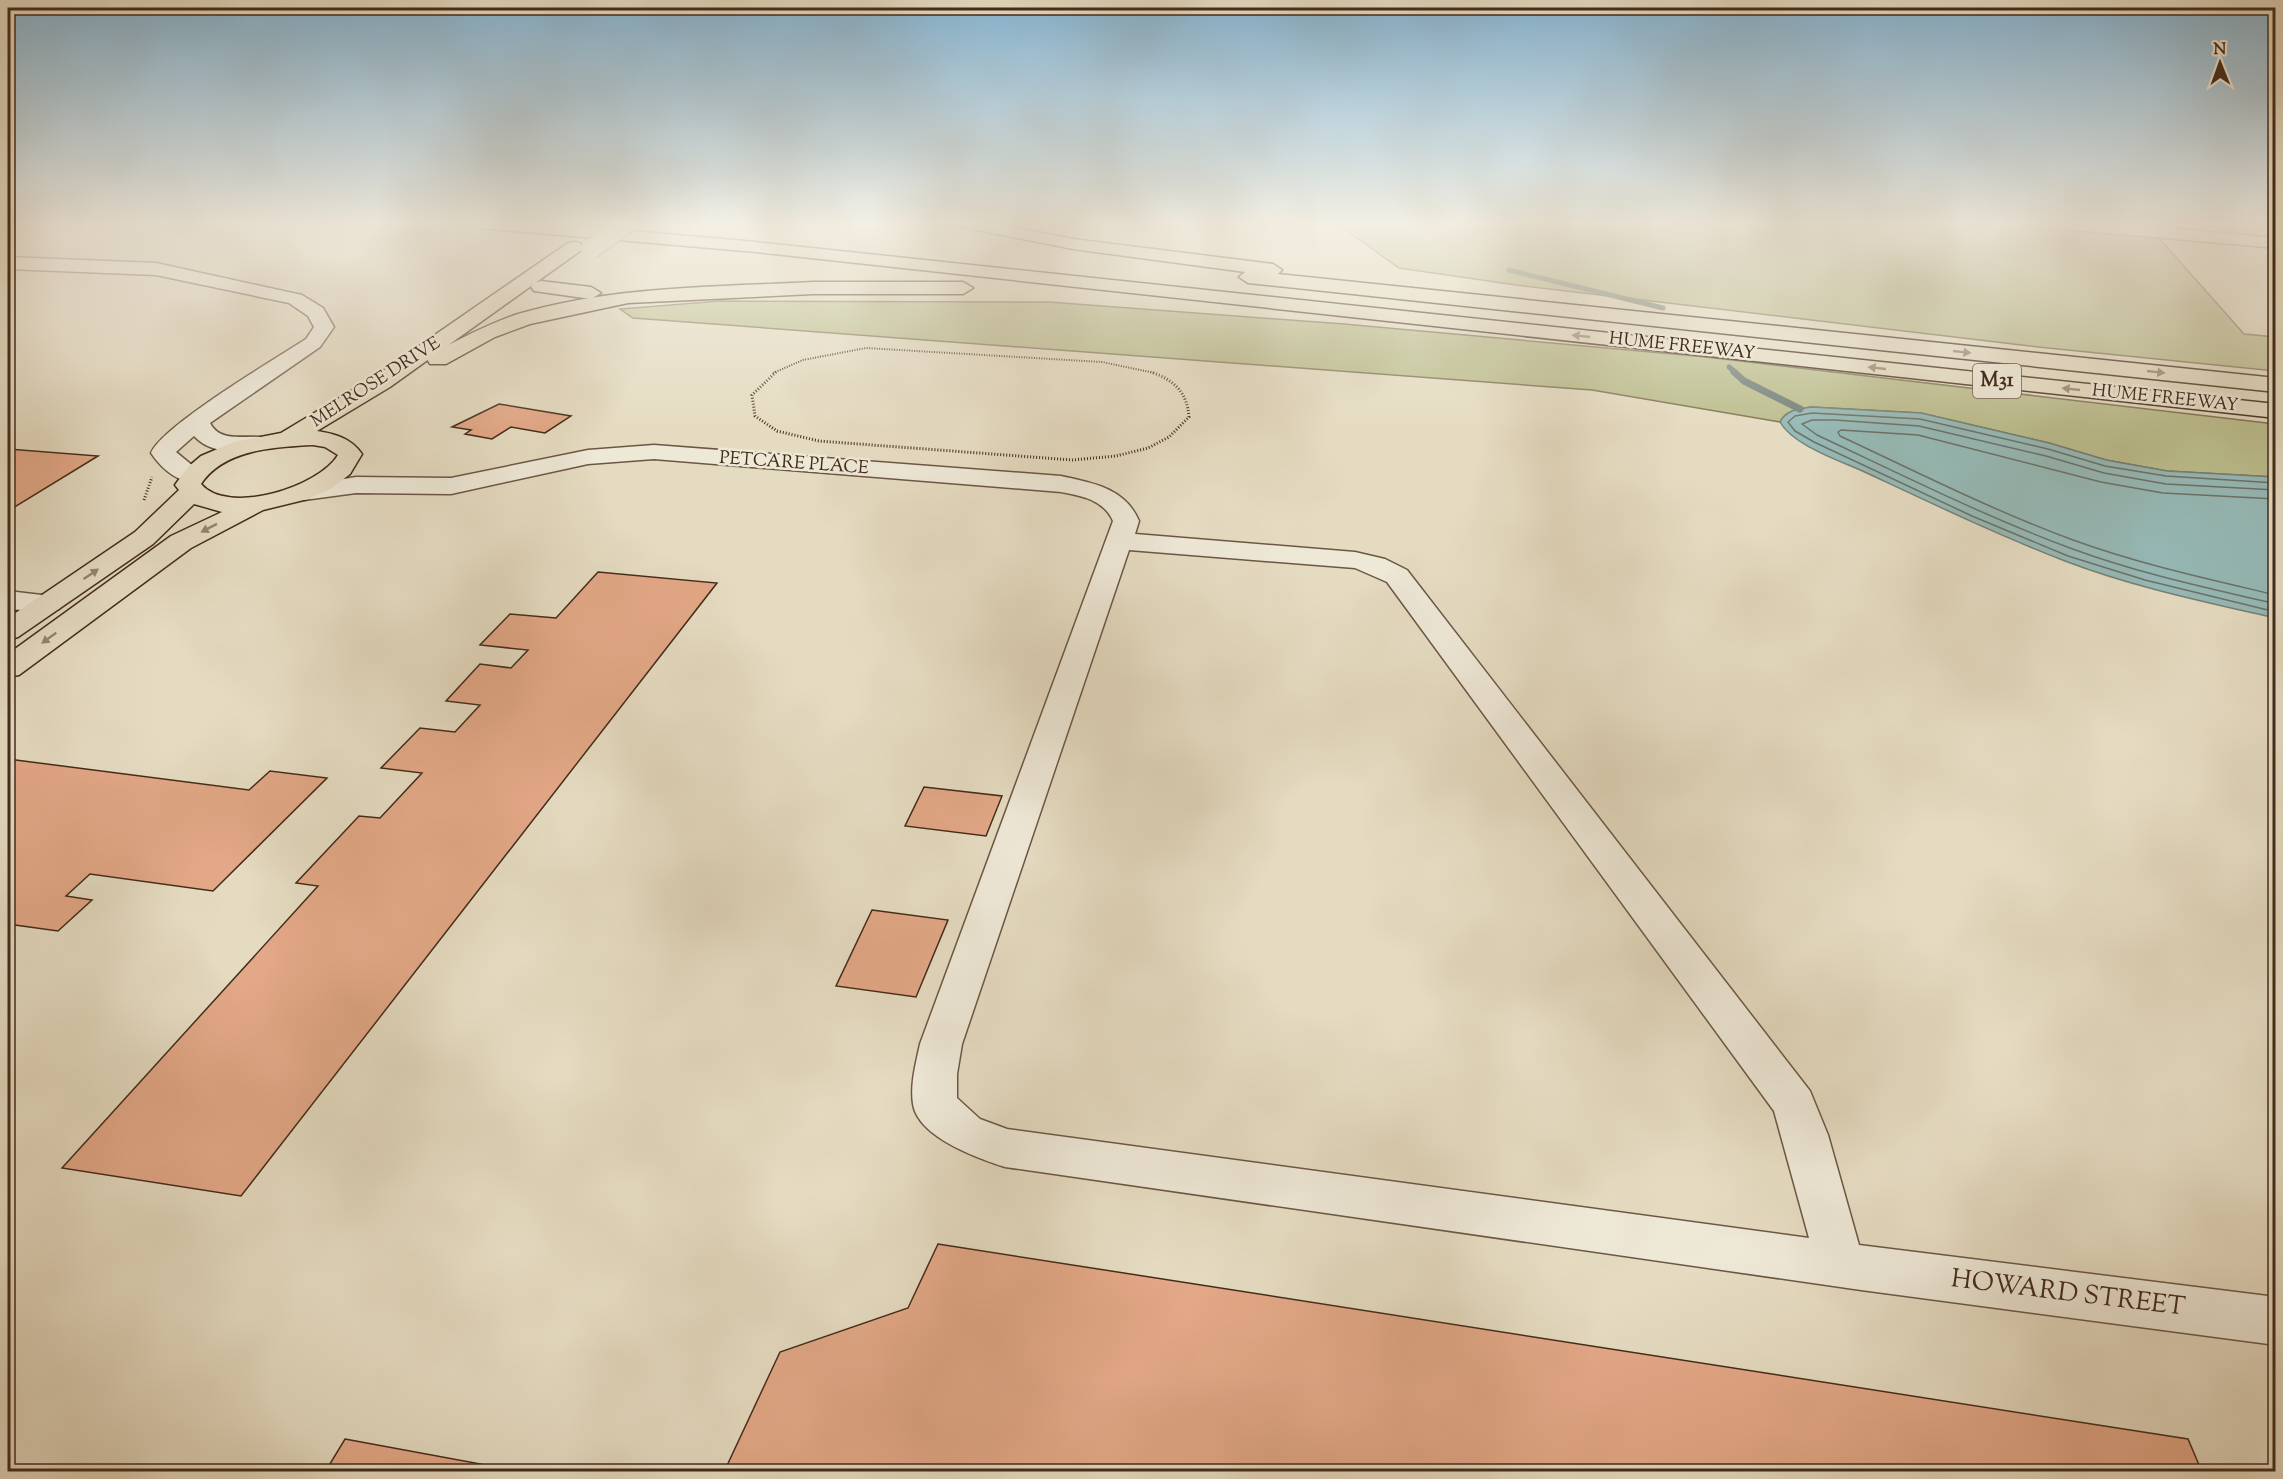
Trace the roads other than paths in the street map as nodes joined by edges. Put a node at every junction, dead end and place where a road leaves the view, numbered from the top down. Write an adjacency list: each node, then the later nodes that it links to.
1 (263, 292): 16 (street)
2 (521, 292): 17 (main road, MELROSE DRIVE)
3 (524, 292): 13 (main road, MELROSE DRIVE)
4 (590, 292): 10 (main road)
5 (704, 292): 10 (main road)
6 (1034, 292): 11 (main road)
7 (1175, 292): 11 (main road, HUME FREEWAY / M31)
8 (1391, 292): 12 (main road, HUME FREEWAY / M31)
9 (1460, 292): 12 (main road)
10 (677, 293): 13 (main road)
11 (1384, 315): 15 (main road, HUME FREEWAY / M31, one-way to 11)
12 (1862, 342): 14 (main road, HUME FREEWAY / M31, one-way to 14)
13 (438, 359): 18 (main road, MELROSE DRIVE)
14 (2276, 385)
15 (2276, 411)
16 (197, 421): 19 (street); 20 (street)
17 (289, 438): 18 (main road); 19 (main road)
18 (353, 438): 21 (street, PETCARE PLACE); 22 (main road, MELROSE DRIVE)
19 (260, 443): 20 (main road)
20 (192, 484): 23 (main road); 26 (main road, one-way to 20)
21 (451, 486): 22 (street, PETCARE PLACE); 24 (street, PETCARE PLACE)
22 (304, 492): 23 (main road, MELROSE DRIVE)
23 (261, 502): 28 (main road, one-way to 28)
24 (1122, 531): 29 (street); 29 (street, HOWARD STREET)
25 (8, 600): 26 (street)
26 (49, 603): 27 (main road)
27 (8, 631)
28 (8, 668)
29 (1850, 1267): 30 (street, HOWARD STREET)
30 (2276, 1321)

